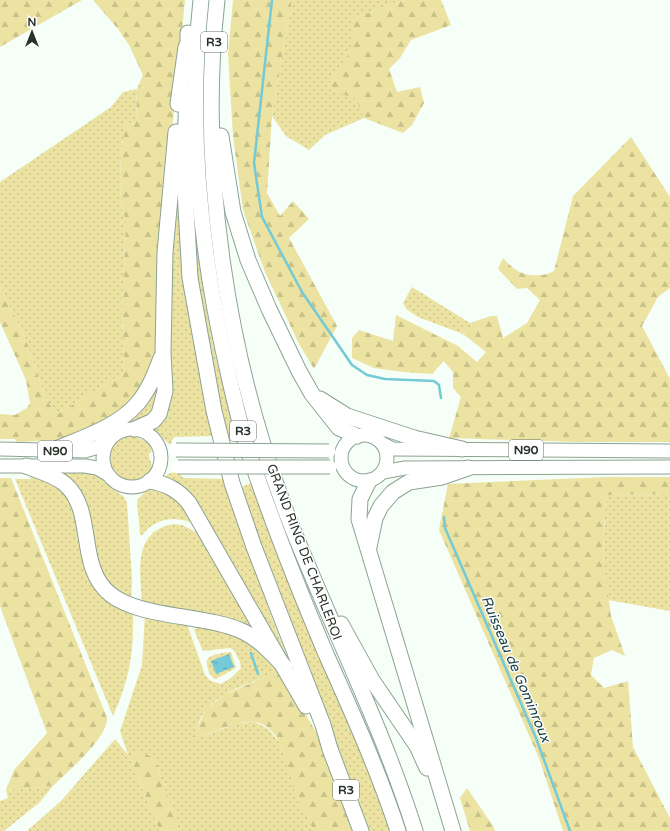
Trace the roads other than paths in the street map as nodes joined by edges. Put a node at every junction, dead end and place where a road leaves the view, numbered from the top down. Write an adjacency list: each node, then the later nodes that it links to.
1 (217, 0): 4 (highway, GRAND RING DE CHARLEROI / R3)
2 (200, 3): 3 (highway); 32 (highway, GRAND RING DE CHARLEROI / R3)
3 (188, 33): 5 (highway); 29 (highway)
4 (212, 84): 6 (highway); 27 (highway, GRAND RING DE CHARLEROI / R3)
5 (163, 353): 7 (highway); 15 (highway)
6 (312, 394): 8 (highway); 14 (highway)
7 (136, 429): 9 (highway); 11 (highway)
8 (358, 436): 10 (highway); 12 (highway)
9 (107, 441): 15 (highway, N90); 23 (highway)
10 (383, 444): 14 (highway, N90); 22 (highway)
11 (158, 445): 12 (highway, bridge); 24 (highway)
12 (344, 445): 21 (highway)
13 (0, 449): 15 (highway, N90)
14 (462, 449): 16 (highway, N90)
15 (51, 450)
16 (670, 451)
17 (0, 466): 18 (highway, N90)
18 (26, 466): 23 (highway, N90); 28 (highway)
19 (670, 467): 20 (highway, N90)
20 (468, 468): 22 (highway, N90); 26 (highway)
21 (345, 471): 24 (highway, bridge); 25 (highway)
22 (383, 472): 25 (highway)
23 (107, 474): 24 (highway)
24 (153, 478): 28 (highway)
25 (369, 481): 26 (highway)
26 (369, 548): 30 (highway)
27 (314, 582): 30 (highway); 33 (highway, GRAND RING DE CHARLEROI / R3)
28 (285, 667): 29 (highway)
29 (330, 749): 31 (highway, R3)
30 (447, 810): 34 (highway)
31 (361, 831)
32 (398, 831)
33 (415, 831)
34 (453, 831)

